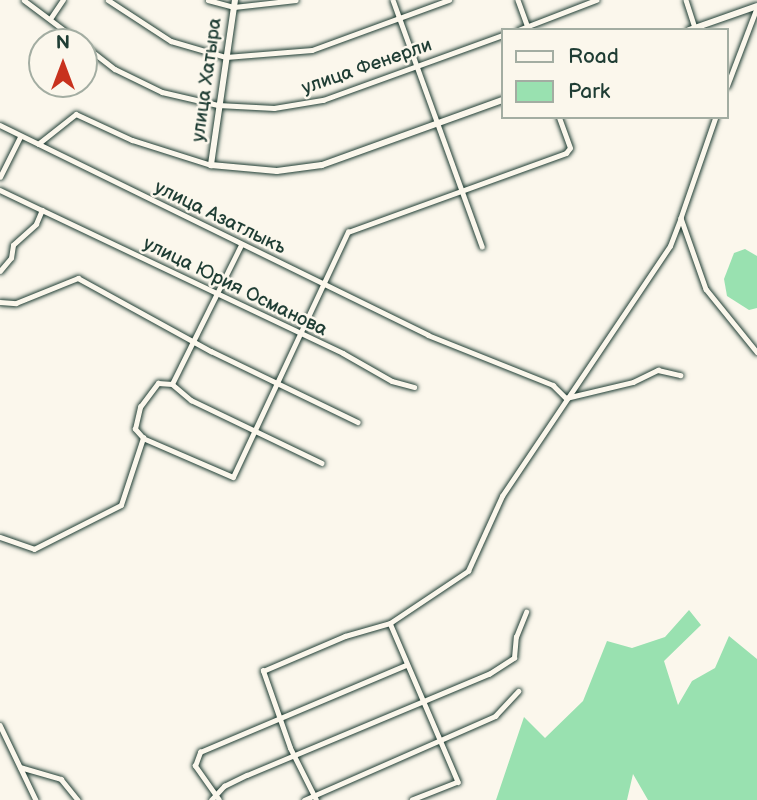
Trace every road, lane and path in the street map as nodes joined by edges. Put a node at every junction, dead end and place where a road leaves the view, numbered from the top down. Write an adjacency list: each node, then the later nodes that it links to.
1 (24, 0): 14 (street, улица Фенерли)
2 (63, 0): 14 (street)
3 (108, 0): 20 (street)
4 (208, 0): 11 (street)
5 (296, 0): 11 (street)
6 (393, 0): 13 (street)
7 (449, 0): 13 (street)
8 (519, 0): 16 (street)
9 (596, 0): 16 (street)
10 (687, 0): 17 (street)
11 (234, 4): 20 (street, улица Хатыра)
12 (757, 6): 17 (street); 22 (street)
13 (399, 18): 20 (street); 21 (street)
14 (50, 19): 15 (street, улица Фенерли)
15 (62, 28)
16 (528, 28)
17 (692, 28)
18 (502, 35): 21 (street, улица Фенерли)
19 (98, 56): 24 (street, улица Фенерли)
20 (226, 57): 24 (street, улица Хатыра)
21 (418, 65): 24 (street, улица Фенерли); 27 (street)
22 (729, 81)
23 (502, 100): 27 (street)
24 (218, 105): 31 (street, улица Хатыра)
25 (560, 119): 33 (street)
26 (715, 119): 36 (street)
27 (439, 124): 31 (street); 33 (street)
28 (0, 125): 29 (street, улица Азатлыкъ)
29 (20, 137): 30 (street, улица Азатлыкъ); 32 (street)
30 (38, 144): 31 (street); 37 (street, улица Азатлыкъ)
31 (211, 165)
32 (0, 177)
33 (460, 189): 38 (street); 40 (street)
34 (0, 190): 35 (street, улица Юрия Османова)
35 (42, 210): 39 (street); 41 (street, улица Юрия Османова)
36 (681, 218): 45 (street); 50 (street)
37 (242, 245): 40 (street, улица Азатлыкъ); 41 (street)
38 (482, 246)
39 (0, 271)
40 (325, 284): 43 (street); 50 (street, улица Азатлыкъ)
41 (217, 295): 43 (street, улица Юрия Османова); 44 (street)
42 (0, 302): 44 (street)
43 (301, 337): 48 (street); 49 (street, улица Юрия Османова)
44 (194, 340): 47 (street); 48 (street)
45 (757, 352)
46 (680, 375): 50 (street)
47 (172, 384): 52 (street); 53 (street)
48 (279, 384): 51 (street); 52 (street)
49 (414, 387)
50 (566, 398): 57 (street)
51 (358, 422)
52 (256, 429): 53 (street); 54 (street)
53 (143, 438): 55 (street)
54 (322, 463)
55 (0, 537)
56 (526, 612): 60 (street)
57 (390, 623): 58 (street); 61 (street)
58 (406, 664): 60 (street); 61 (street)
59 (518, 691): 63 (street)
60 (423, 701): 63 (street); 64 (street)
61 (279, 718): 64 (street); 66 (street)
62 (0, 725): 65 (street)
63 (441, 741): 67 (street); 72 (street)
64 (295, 757): 66 (street); 67 (street)
65 (19, 767): 68 (street); 69 (street)
66 (213, 797): 70 (street)
67 (314, 798): 71 (street)
68 (36, 800)
69 (78, 800)
70 (219, 800)
71 (304, 800)
72 (412, 800)

